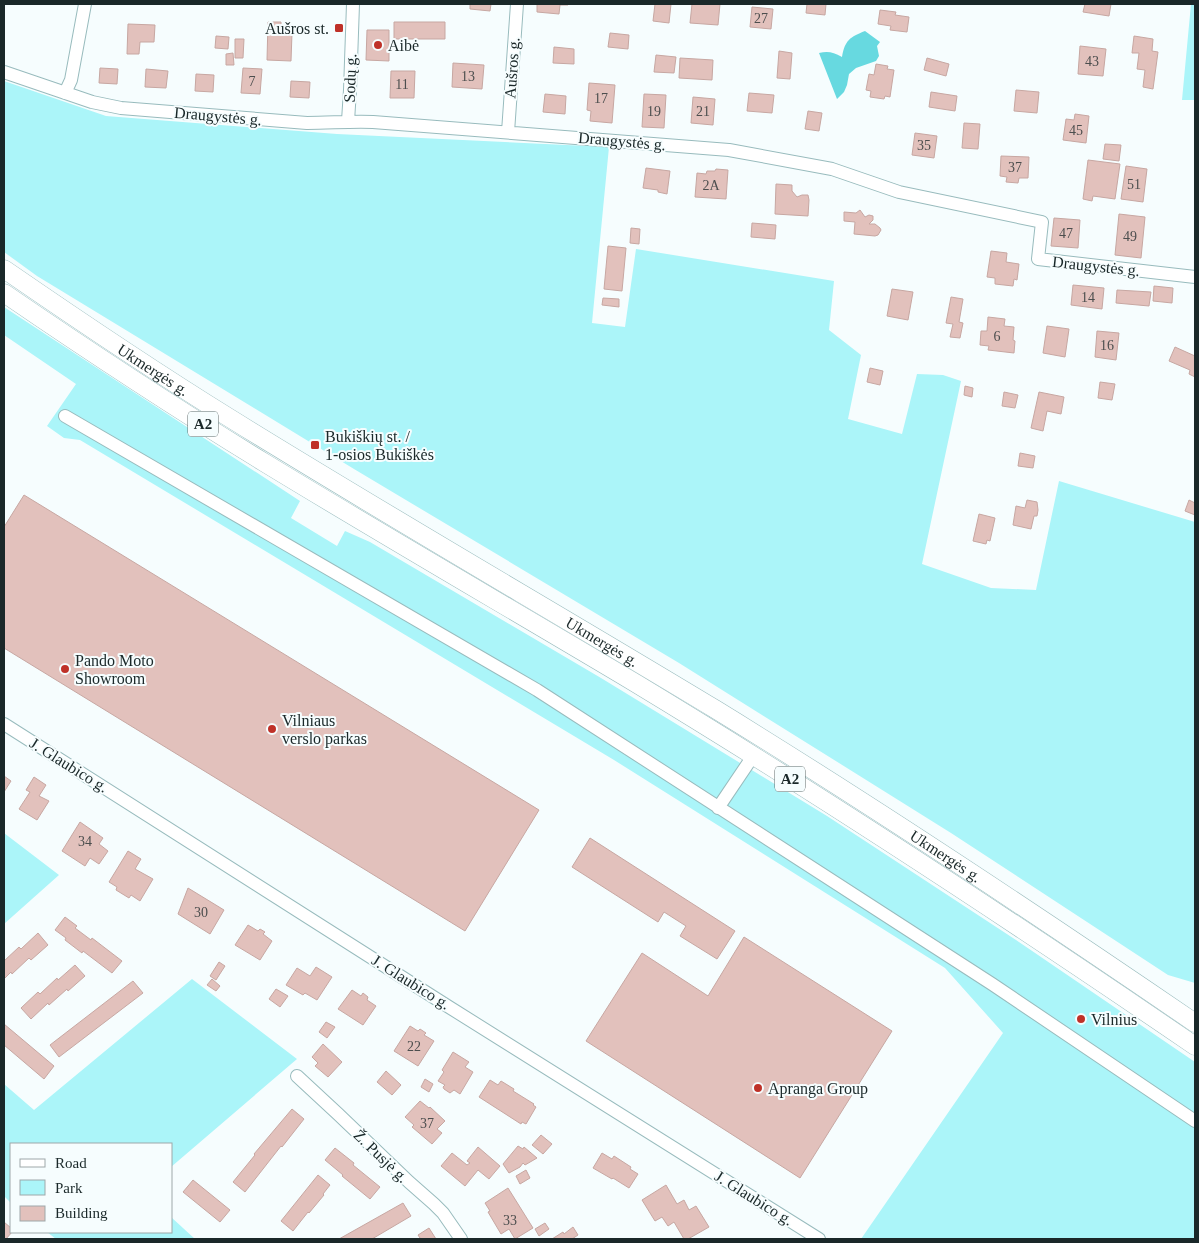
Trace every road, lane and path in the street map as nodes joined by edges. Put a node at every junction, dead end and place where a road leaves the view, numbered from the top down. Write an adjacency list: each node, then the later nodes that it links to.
1 (85, 4): 5 (street)
2 (353, 4): 6 (street, Sodų g.)
3 (517, 4): 7 (street, Aušros g.)
4 (4, 72): 5 (street, Draugystės g.)
5 (66, 93): 6 (street, Draugystės g.)
6 (348, 121): 7 (street, Draugystės g.)
7 (508, 132): 9 (street, Draugystės g.)
8 (4, 269): 15 (highway, Ukmergės g. / A2)
9 (1195, 277)
10 (4, 293): 13 (highway, Ukmergės g. / A2)
11 (65, 416): 14 (street)
12 (4, 724): 20 (street, J. Glaubico g.)
13 (753, 756): 14 (street); 16 (highway, Ukmergės g. / A2)
14 (718, 808): 18 (street)
15 (1195, 1023)
16 (1195, 1046)
17 (297, 1076): 19 (street, Ž. Pusjė g.)
18 (1195, 1121)
19 (461, 1239)
20 (819, 1239)

